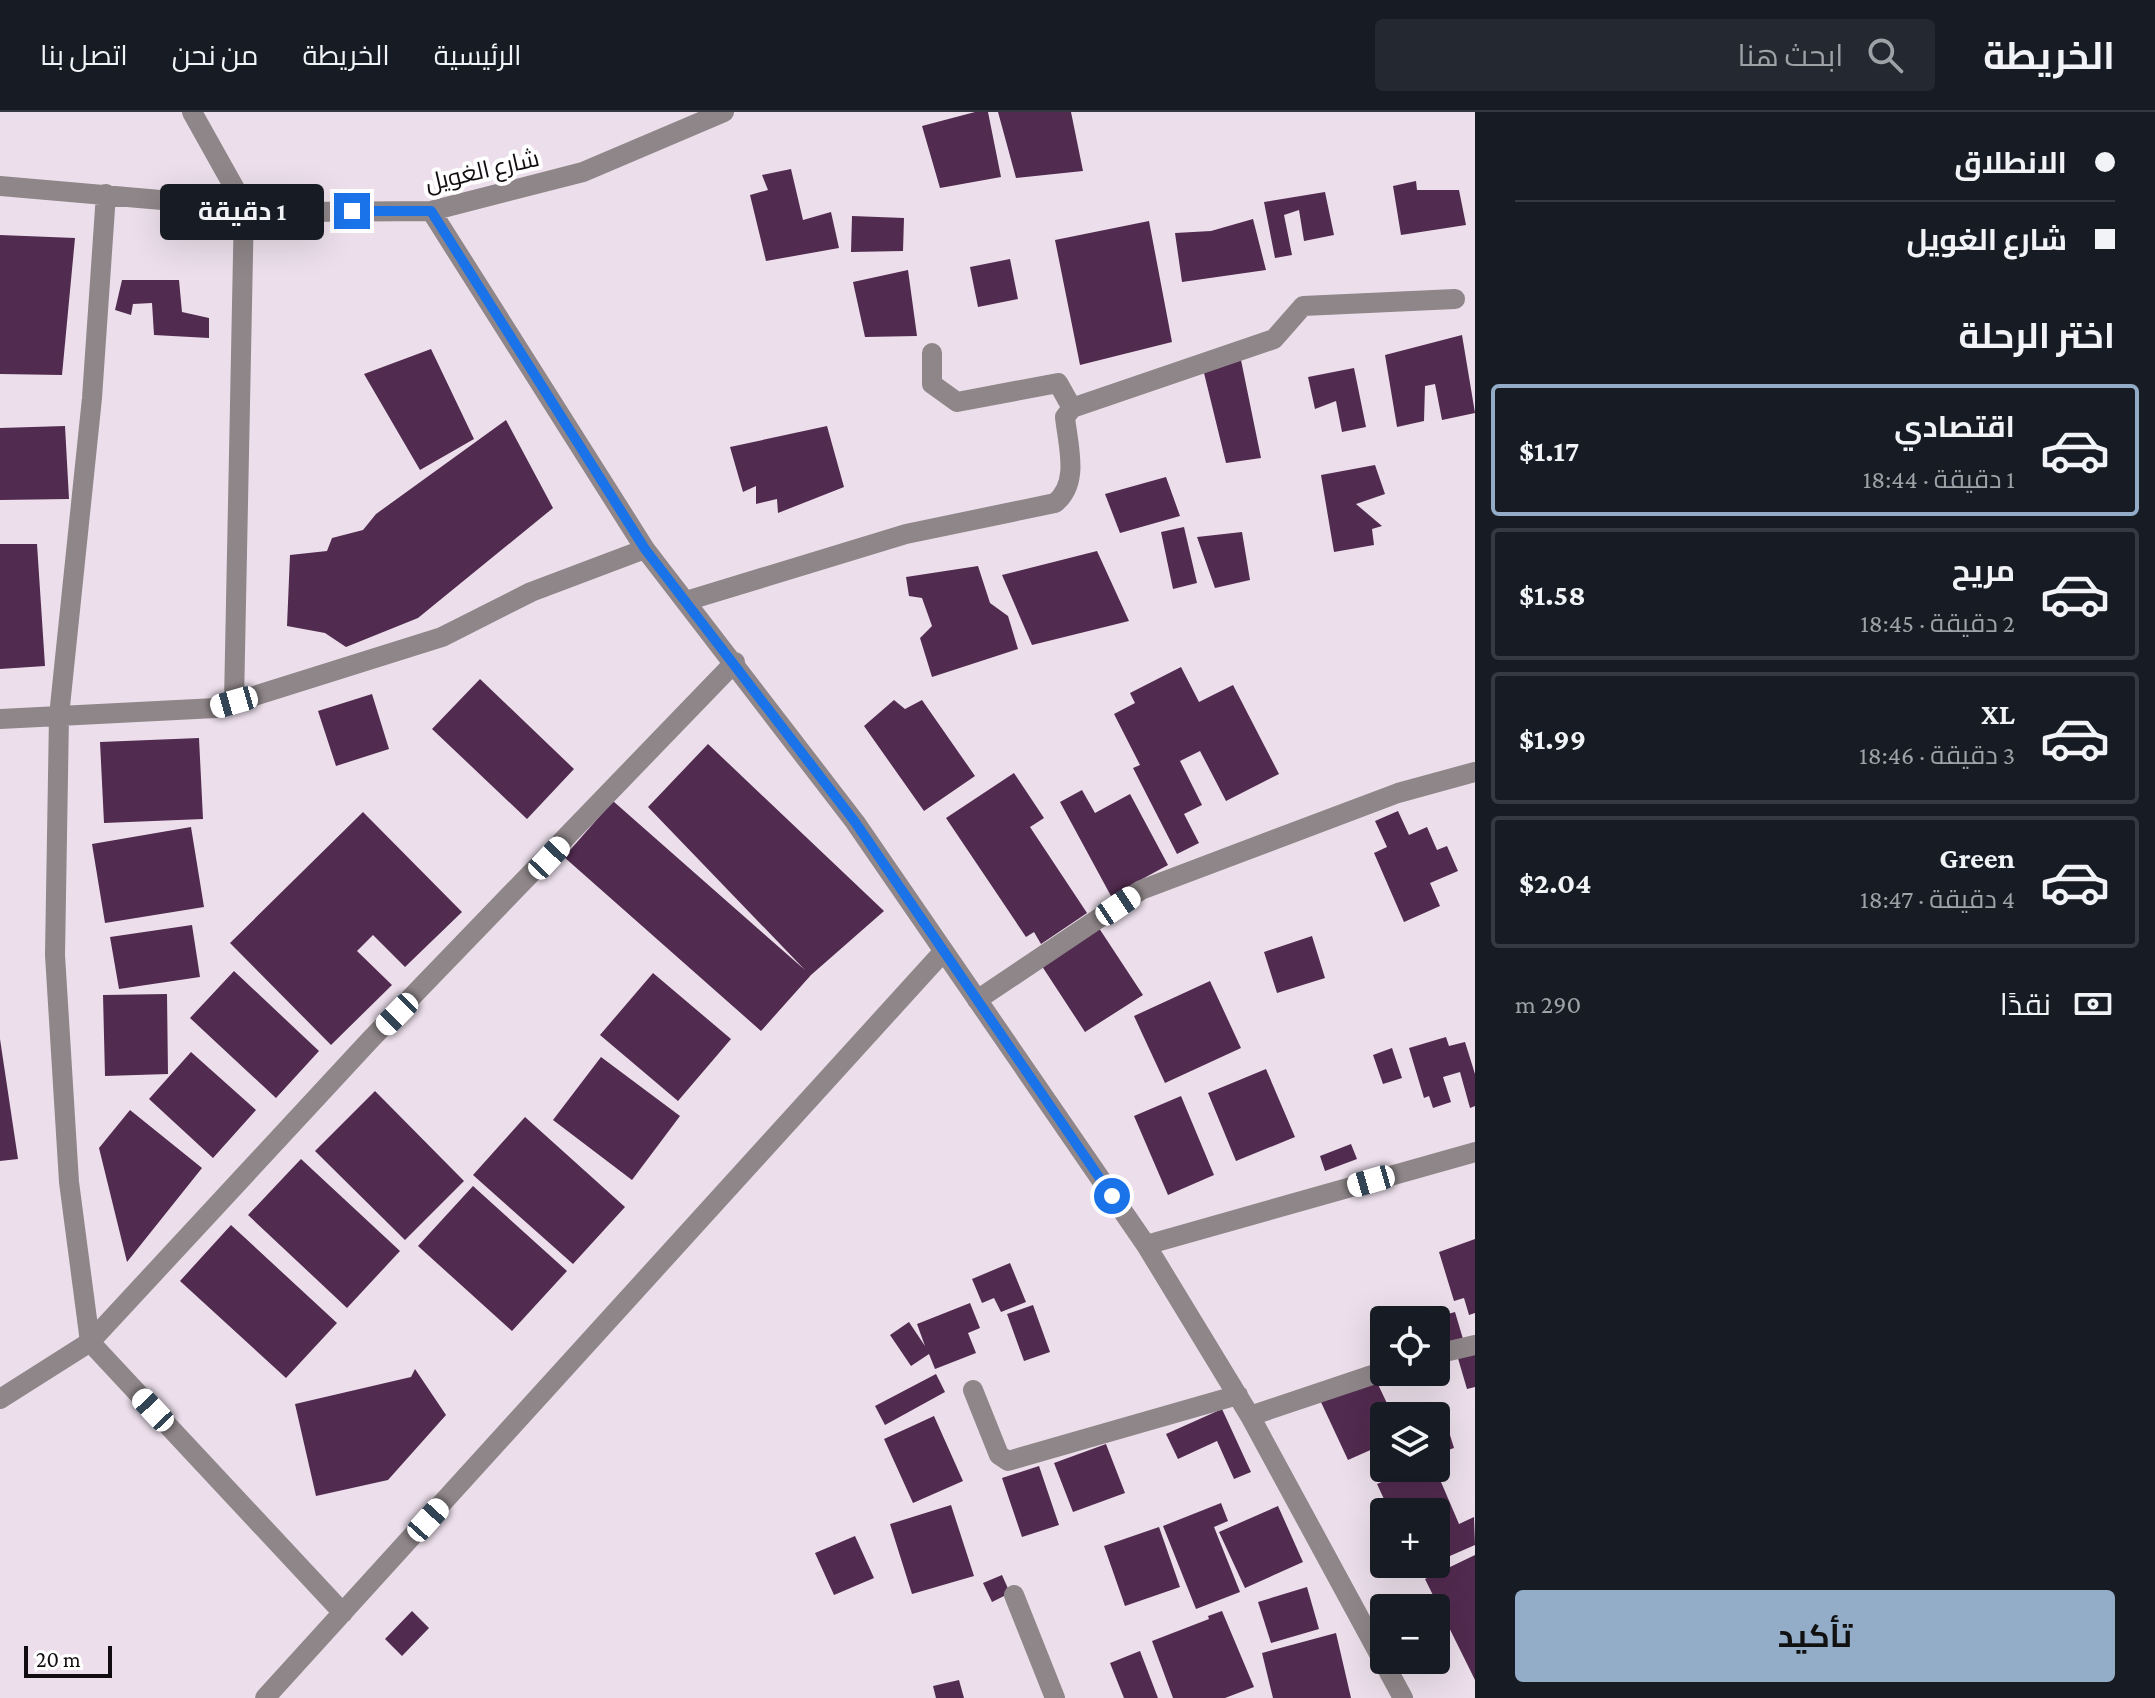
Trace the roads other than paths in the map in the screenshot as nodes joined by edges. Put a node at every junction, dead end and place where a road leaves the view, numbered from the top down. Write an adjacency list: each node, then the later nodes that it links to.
1 (192, 112): 5 (street)
2 (724, 112): 6 (street, شارع الغويل)
3 (0, 186): 4 (street, شارع الغويل)
4 (106, 194): 5 (street, شارع الغويل); 14 (street)
5 (244, 205): 6 (street, شارع الغويل); 13 (street)
6 (431, 211): 10 (street)
7 (1455, 299): 9 (street)
8 (932, 353): 9 (street)
9 (1072, 408): 11 (street)
10 (645, 549): 11 (street); 13 (street)
11 (686, 601): 12 (street)
12 (735, 662): 17 (street); 21 (street)
13 (234, 702): 14 (street)
14 (59, 716): 15 (street); 21 (street)
15 (0, 719)
16 (1475, 772): 18 (street)
17 (943, 952): 18 (street); 30 (street)
18 (977, 1000): 20 (street)
19 (1475, 1152): 20 (street)
20 (1146, 1245): 26 (street)
21 (90, 1342): 27 (street); 30 (street)
22 (1475, 1345): 23 (street)
23 (1450, 1351)
24 (1370, 1376): 28 (street)
25 (973, 1390): 26 (street)
26 (1238, 1395): 28 (street)
27 (0, 1399)
28 (1250, 1416): 33 (street)
29 (1014, 1595): 32 (street)
30 (343, 1613): 31 (street)
31 (265, 1698)
32 (1055, 1698)
33 (1403, 1698)

